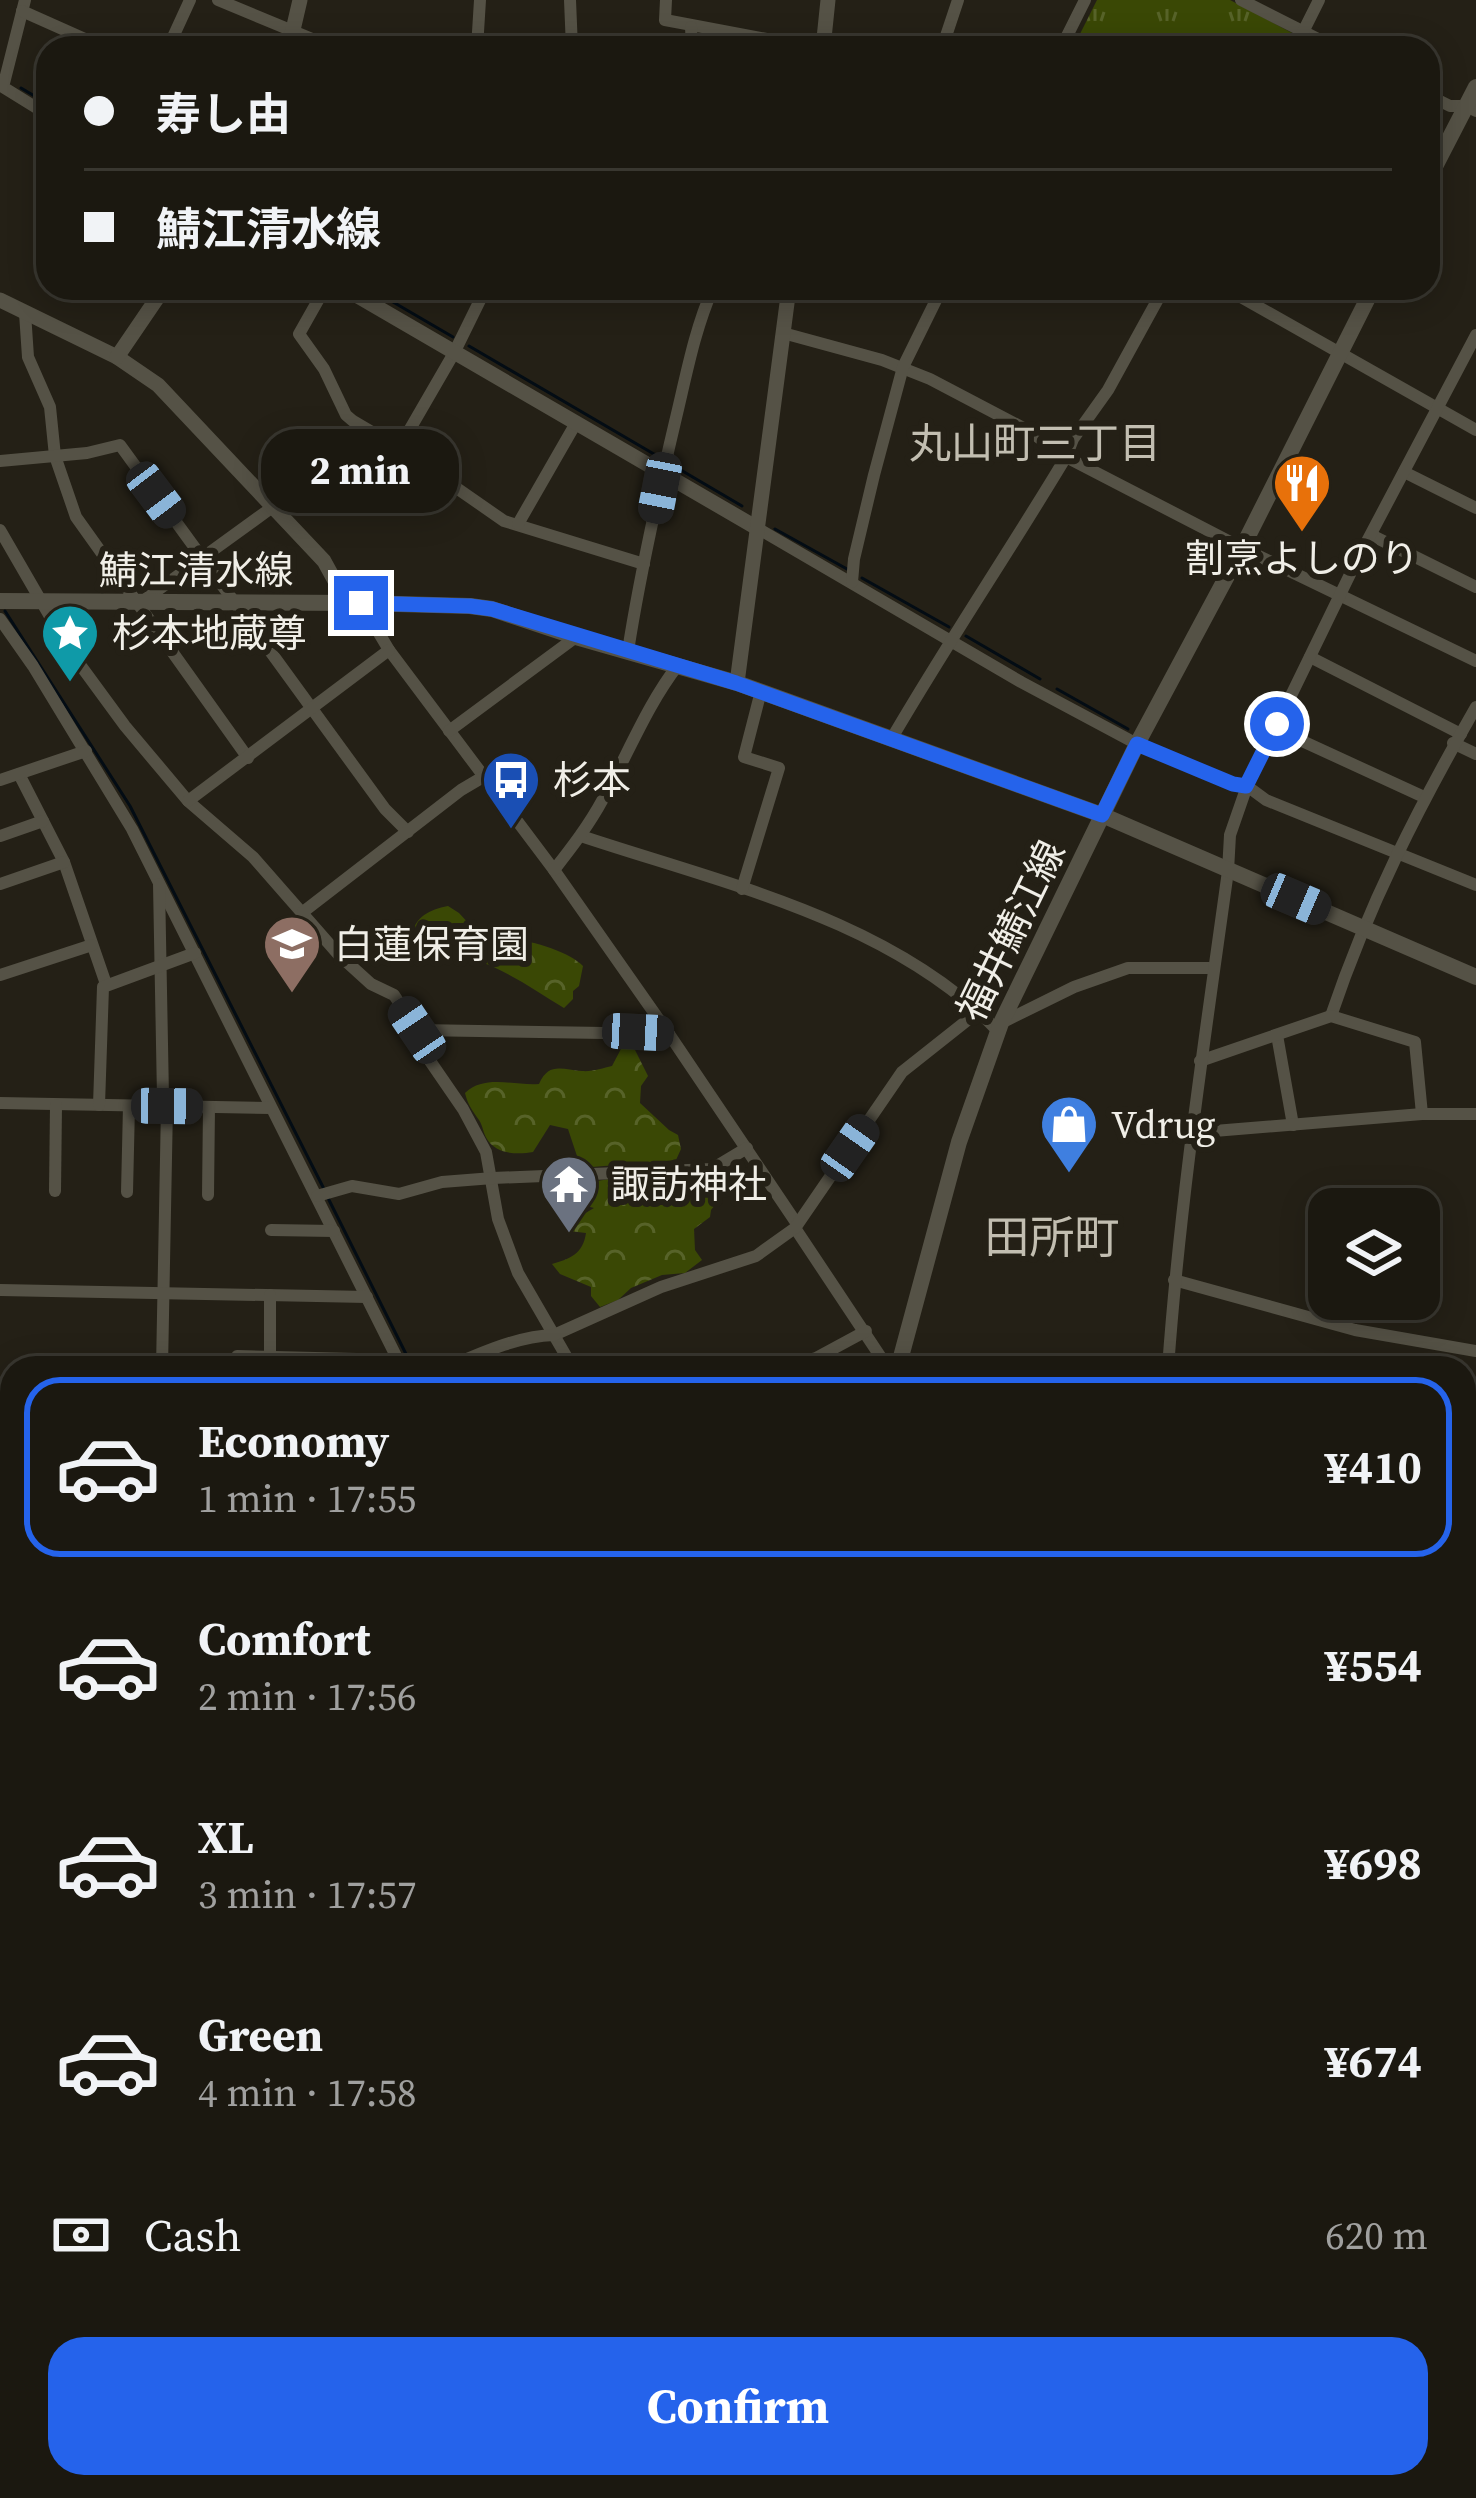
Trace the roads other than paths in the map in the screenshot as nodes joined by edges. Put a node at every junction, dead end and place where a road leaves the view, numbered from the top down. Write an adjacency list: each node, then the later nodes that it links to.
1 (190, 0): 17 (street)
2 (218, 0): 14 (street)
3 (300, 0): 14 (street)
4 (480, 0): 20 (street)
5 (570, 0): 21 (street)
6 (666, 0): 13 (street)
7 (828, 0): 24 (street)
8 (958, 0): 25 (street)
9 (1085, 0): 26 (street)
10 (1241, 0): 15 (street)
11 (1319, 0): 15 (street)
12 (24, 6): 16 (street); 31 (street)
13 (692, 27): 22 (street); 23 (street)
14 (293, 30): 18 (street); 19 (street)
15 (1303, 32): 27 (street); 28 (street)
16 (82, 36)
17 (174, 36)
18 (291, 36)
19 (307, 36)
20 (478, 36)
21 (572, 36)
22 (692, 36)
23 (746, 36)
24 (821, 36)
25 (946, 36)
26 (1067, 36)
27 (1301, 36)
28 (1311, 36)
29 (1476, 86): 32 (main road)
30 (1440, 101): 32 (street)
31 (36, 108)
32 (1471, 109): 33 (main road)
33 (1440, 160)
34 (156, 300): 50 (street)
35 (319, 300): 55 (street)
36 (364, 300): 48 (street)
37 (480, 300): 48 (street)
38 (708, 300): 60 (street)
39 (787, 300): 46 (street)
40 (936, 300): 51 (street)
41 (1157, 300): 57 (street)
42 (1246, 300): 49 (street)
43 (1367, 300): 49 (main road, 福井鯖江線)
44 (0, 301): 45 (street)
45 (25, 313): 50 (street); 56 (street)
46 (782, 333): 51 (street); 64 (street)
47 (1476, 334): 52 (street)
48 (454, 353): 53 (street); 55 (street)
49 (1339, 353): 52 (street); 67 (main road, 福井鯖江線)
50 (117, 358): 61 (street)
51 (903, 368): 57 (street); 70 (street)
52 (1438, 408): 54 (street); 59 (street)
53 (576, 423): 60 (street); 63 (street)
54 (1476, 430)
55 (399, 448): 63 (street)
56 (55, 456): 58 (street); 68 (street); 76 (street)
57 (1066, 457): 67 (street); 80 (street)
58 (0, 461)
59 (1404, 472): 62 (street); 66 (street)
60 (663, 473): 64 (street); 69 (street)
61 (274, 506): 68 (street); 75 (street)
62 (1476, 508)
63 (518, 524): 69 (street)
64 (758, 528): 70 (street); 86 (street)
65 (0, 530): 74 (street)
66 (1371, 535): 71 (street); 72 (street)
67 (1242, 548): 72 (street); 94 (main road, 福井鯖江線)
68 (203, 557): 76 (street); 77 (street)
69 (644, 564): 82 (street)
70 (852, 582): 80 (street)
71 (1476, 587)
72 (1339, 597): 83 (street); 84 (street)
73 (0, 601): 74 (main road, 鯖江清水線)
74 (42, 601): 76 (main road, 鯖江清水線); 103 (street)
75 (354, 603): 77 (main road, 鯖江清水線); 79 (main road, 鯖江清水線); 81 (street)
76 (139, 604): 77 (main road, 鯖江清水線); 97 (street)
77 (236, 604): 89 (street)
78 (0, 619): 95 (street)
79 (576, 637): 82 (main road, 鯖江清水線); 91 (street)
80 (949, 640): 92 (street); 94 (street)
81 (389, 650): 89 (street); 91 (street)
82 (628, 651): 85 (main road, 鯖江清水線)
83 (1310, 657): 90 (street); 93 (street)
84 (1476, 661)
85 (678, 664): 86 (main road, 鯖江清水線); 108 (street)
86 (736, 683): 87 (main road, 鯖江清水線)
87 (761, 691): 92 (main road, 鯖江清水線); 116 (street)
88 (1476, 707): 93 (street)
89 (313, 708): 97 (street); 106 (street)
90 (1276, 729): 101 (street); 102 (street)
91 (449, 731): 99 (street)
92 (892, 738): 104 (main road, 鯖江清水線)
93 (1457, 738): 96 (street); 102 (street)
94 (1137, 744): 101 (street); 104 (main road, 福井鯖江線)
95 (86, 751): 98 (street); 113 (street)
96 (1476, 754)
97 (248, 758): 103 (street)
98 (19, 774): 100 (street); 105 (street)
99 (483, 777): 106 (street); 111 (street)
100 (0, 780)
101 (1246, 786): 109 (street); 112 (street)
102 (1424, 796): 109 (street)
103 (188, 801): 117 (street)
104 (1102, 815): 112 (main road, 鯖江清水線); 128 (main road, 福井鯖江線)
105 (44, 821): 107 (street); 110 (street)
106 (408, 832): 117 (street)
107 (0, 836)
108 (581, 836): 111 (street); 116 (street)
109 (1397, 853): 115 (street); 118 (street)
110 (64, 862): 114 (street); 119 (street)
111 (554, 870): 130 (street)
112 (1228, 872): 118 (main road, 鯖江清水線); 122 (street)
113 (158, 880): 120 (street); 121 (street)
114 (0, 884)
115 (1476, 885)
116 (742, 889): 126 (street)
117 (303, 912): 129 (street)
118 (1363, 928): 124 (main road, 鯖江清水線); 127 (street)
119 (92, 945): 123 (street); 125 (street)
120 (195, 953): 121 (street); 139 (street)
121 (160, 965): 125 (street); 137 (street)
122 (1213, 968): 128 (street); 132 (street)
123 (0, 975)
124 (1476, 976)
125 (106, 984): 135 (street)
126 (979, 1011): 128 (street); 150 (street)
127 (1331, 1016): 131 (street); 140 (street)
128 (1000, 1027): 168 (main road, 福井鯖江線)
129 (417, 1030): 130 (street); 145 (street)
130 (669, 1034): 144 (street)
131 (1276, 1035): 132 (street); 142 (street)
132 (1201, 1061): 143 (street)
133 (0, 1103): 134 (street)
134 (56, 1105): 135 (street); 146 (street)
135 (99, 1106): 136 (street)
136 (129, 1106): 137 (street); 147 (street)
137 (167, 1106): 138 (street); 155 (street)
138 (209, 1107): 139 (street); 149 (street)
139 (272, 1108): 148 (street)
140 (1422, 1114): 141 (street); 142 (street)
141 (1476, 1114)
142 (1293, 1125): 143 (street)
143 (1190, 1133): 153 (street)
144 (747, 1148): 145 (street); 150 (street)
145 (493, 1178): 148 (street); 159 (street)
146 (55, 1191)
147 (127, 1192)
148 (323, 1194): 152 (street)
149 (208, 1195)
150 (796, 1226): 158 (street); 159 (street)
151 (271, 1230): 152 (street)
152 (334, 1231): 157 (street)
153 (1174, 1280): 160 (street); 169 (street)
154 (0, 1290): 155 (street)
155 (164, 1293): 156 (street); 161 (street)
156 (271, 1295): 157 (street); 162 (street)
157 (368, 1297): 163 (street)
158 (866, 1331): 166 (street); 167 (street)
159 (554, 1335): 164 (street); 165 (street)
160 (1476, 1351)
161 (162, 1356)
162 (270, 1356)
163 (396, 1356)
164 (477, 1356)
165 (566, 1356)
166 (820, 1356)
167 (881, 1356)
168 (901, 1356)
169 (1169, 1356)

